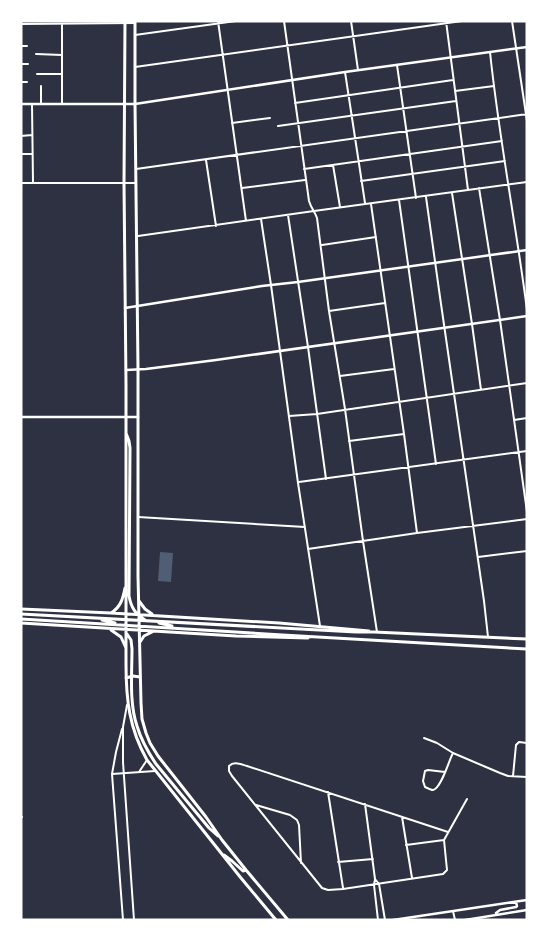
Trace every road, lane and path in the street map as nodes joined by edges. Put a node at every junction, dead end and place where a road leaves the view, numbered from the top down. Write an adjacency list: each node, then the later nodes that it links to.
1 (236, 21): 8 (street)
2 (284, 21): 16 (street)
3 (351, 21): 13 (street)
4 (462, 21): 9 (street)
5 (512, 21): 18 (street)
6 (125, 22): 7 (street); 11 (street); 48 (main road)
7 (135, 22): 12 (main road)
8 (218, 22): 12 (street); 22 (street)
9 (446, 22): 13 (street); 23 (street)
10 (21, 24): 11 (street)
11 (62, 24): 21 (street)
12 (135, 35): 27 (main road)
13 (353, 36): 16 (street); 28 (street)
14 (21, 46): 15 (street)
15 (27, 46)
16 (287, 46): 22 (street); 32 (street)
17 (527, 48): 18 (street)
18 (516, 49): 19 (street); 51 (street)
19 (490, 52): 23 (street); 37 (street)
20 (36, 54): 21 (street)
21 (62, 55): 31 (street)
22 (222, 55): 27 (street); 39 (street)
23 (450, 58): 26 (street); 33 (street)
24 (21, 64): 25 (street)
25 (28, 64)
26 (397, 65): 28 (street); 38 (street)
27 (135, 67): 49 (main road)
28 (358, 70): 29 (street)
29 (346, 72): 32 (street); 41 (street)
30 (38, 74): 31 (street)
31 (62, 74): 47 (street)
32 (292, 80): 39 (street); 43 (street)
33 (453, 80): 38 (street); 40 (street)
34 (21, 82): 35 (street)
35 (27, 82)
36 (41, 86): 46 (street)
37 (494, 86): 40 (street); 54 (street)
38 (400, 88): 41 (street); 50 (street)
39 (227, 90): 49 (street); 56 (street)
40 (455, 91): 42 (street)
41 (349, 96): 43 (street); 52 (street)
42 (456, 101): 50 (street); 58 (street)
43 (295, 103): 57 (street)
44 (21, 104): 45 (street)
45 (32, 104): 46 (street); 62 (street)
46 (41, 104): 47 (street)
47 (62, 104): 48 (street)
48 (124, 104): 49 (street); 84 (main road)
49 (135, 104): 77 (main road)
50 (403, 108): 52 (street); 60 (street)
51 (526, 114): 54 (street); 55 (street)
52 (352, 116): 57 (street); 63 (street)
53 (270, 118): 56 (street)
54 (499, 118): 58 (street); 64 (street)
55 (527, 121)
56 (232, 123): 70 (street)
57 (298, 124): 59 (street); 65 (street)
58 (458, 124): 60 (street); 66 (street)
59 (278, 126)
60 (407, 132): 63 (street); 69 (street)
61 (21, 136): 62 (street)
62 (32, 136): 68 (street)
63 (355, 138): 65 (street); 72 (street)
64 (502, 141): 66 (street); 73 (street)
65 (301, 147): 70 (street); 76 (street)
66 (461, 147): 69 (street); 75 (street)
67 (21, 154): 68 (street)
68 (32, 154): 83 (street)
69 (410, 154): 72 (street); 78 (street)
70 (237, 155): 71 (street); 87 (street)
71 (206, 160): 77 (street); 101 (street)
72 (358, 161): 74 (street); 80 (street)
73 (505, 161): 75 (street); 86 (street)
74 (333, 165): 76 (street); 96 (street)
75 (464, 167): 78 (street); 89 (street)
76 (304, 169): 79 (street)
77 (136, 170): 85 (main road)
78 (412, 174): 80 (street); 92 (street)
79 (306, 180): 87 (street); 97 (street)
80 (361, 181): 94 (street)
81 (527, 182): 86 (street)
82 (21, 183): 83 (street)
83 (32, 183): 84 (street)
84 (124, 183): 85 (street); 117 (main road)
85 (136, 183): 102 (main road)
86 (508, 185): 88 (street); 106 (street)
87 (242, 188): 100 (street)
88 (479, 188): 89 (street); 107 (street)
89 (468, 190): 90 (street)
90 (452, 192): 91 (street); 108 (street)
91 (426, 196): 92 (street); 109 (street)
92 (416, 198): 93 (street)
93 (399, 200): 95 (street); 110 (street)
94 (365, 204): 95 (street); 96 (street)
95 (371, 204): 103 (street)
96 (340, 208): 97 (street)
97 (314, 211): 98 (street); 104 (street)
98 (288, 215): 99 (street); 113 (street)
99 (261, 219): 100 (street); 114 (street)
100 (246, 221): 101 (street)
101 (216, 226): 102 (street)
102 (137, 237): 116 (main road)
103 (376, 237): 104 (street); 111 (street)
104 (321, 245): 112 (street)
105 (527, 250): 106 (street)
106 (519, 251): 107 (street); 118 (street)
107 (490, 255): 108 (street); 121 (street)
108 (462, 259): 109 (street); 122 (street)
109 (435, 262): 110 (street); 123 (street)
110 (408, 266): 111 (street); 124 (street)
111 (380, 270): 112 (street); 115 (street)
112 (325, 278): 113 (street); 119 (street)
113 (298, 282): 114 (street); 127 (street)
114 (271, 285): 116 (street); 128 (street)
115 (386, 302): 119 (street); 125 (street)
116 (138, 306): 117 (street); 129 (main road)
117 (125, 308): 131 (main road)
118 (527, 310)
119 (330, 311): 126 (street)
120 (527, 316): 121 (street)
121 (500, 320): 122 (street); 134 (street)
122 (472, 324): 123 (street); 135 (street)
123 (444, 328): 124 (street); 136 (street)
124 (418, 332): 125 (street); 137 (street)
125 (390, 336): 126 (street); 130 (street)
126 (335, 343): 127 (street); 132 (street)
127 (308, 347): 128 (street); 140 (street)
128 (280, 351): 129 (street); 141 (street)
129 (138, 369): 131 (street); 143 (main road)
130 (395, 369): 132 (street); 138 (street)
131 (126, 370): 142 (main road)
132 (340, 376): 139 (street)
133 (527, 383): 134 (street)
134 (509, 386): 135 (street); 146 (street)
135 (481, 390): 136 (street)
136 (454, 394): 137 (street); 152 (street)
137 (427, 398): 138 (street); 153 (street)
138 (400, 402): 139 (street); 148 (street)
139 (345, 409): 140 (street); 149 (street)
140 (317, 414): 141 (street); 156 (street)
141 (289, 416): 157 (street)
142 (126, 417): 143 (street); 144 (street); 147 (main road)
143 (138, 417): 160 (main road)
144 (21, 418)
145 (527, 418): 146 (street)
146 (514, 420): 151 (street)
147 (126, 433): 169 (main road); 182 (main road)
148 (404, 434): 149 (street); 154 (street)
149 (349, 441): 155 (street)
150 (527, 451): 151 (street)
151 (518, 452): 152 (street); 158 (street)
152 (464, 460): 153 (street); 163 (street)
153 (436, 464): 154 (street)
154 (408, 468): 155 (street); 164 (street)
155 (354, 475): 156 (street); 165 (street)
156 (326, 479): 157 (street)
157 (298, 483): 162 (street)
158 (525, 484): 159 (street)
159 (527, 512)
160 (138, 517): 162 (street); 170 (main road)
161 (527, 519): 163 (street)
162 (305, 526): 166 (street)
163 (473, 526): 164 (street); 168 (street)
164 (417, 533): 165 (street)
165 (363, 541): 166 (street); 186 (street)
166 (308, 549): 180 (street)
167 (527, 551): 168 (street)
168 (478, 557): 188 (street)
169 (126, 582): 172 (main road); 174 (main road)
170 (139, 601): 175 (main road); 176 (main road)
171 (21, 609): 172 (main road)
172 (111, 613): 174 (main road)
173 (21, 614): 177 (main road)
174 (127, 614): 175 (main road); 183 (main road)
175 (139, 614): 176 (main road); 184 (main road)
176 (154, 616): 180 (main road)
177 (85, 617): 186 (main road); 216 (main road)
178 (21, 619): 182 (main road)
179 (21, 623): 181 (main road)
180 (320, 626): 186 (main road)
181 (109, 628): 183 (main road); 191 (main road)
182 (178, 628): 187 (main road)
183 (126, 630): 184 (main road); 191 (main road)
184 (139, 630): 185 (main road); 190 (main road)
185 (154, 631): 187 (main road); 190 (main road)
186 (376, 632): 188 (main road)
187 (318, 637): 192 (main road)
188 (488, 637): 189 (main road)
189 (527, 639)
190 (139, 642): 193 (main road)
191 (126, 649): 194 (main road)
192 (527, 649)
193 (140, 677): 194 (main road); 216 (main road)
194 (126, 678): 196 (main road)
195 (21, 703): 197 (street)
196 (128, 703): 198 (street); 202 (main road)
197 (21, 722)
198 (123, 727): 206 (street); 207 (street)
199 (424, 738): 201 (street)
200 (527, 743): 208 (street)
201 (452, 753): 205 (street); 208 (street)
202 (147, 760): 203 (main road); 204 (street)
203 (155, 771): 204 (street); 219 (main road)
204 (139, 772): 207 (street)
205 (445, 772): 205 (street)
206 (112, 774): 207 (street); 235 (street)
207 (124, 774): 236 (street)
208 (513, 776): 209 (street)
209 (527, 777)
210 (328, 792): 212 (street); 213 (street); 221 (street)
211 (467, 799): 215 (street)
212 (254, 804): 222 (street); 222 (street)
213 (365, 804): 214 (street); 220 (street)
214 (402, 817): 215 (street); 218 (street)
215 (448, 832): 217 (street)
216 (222, 840): 223 (main road)
217 (444, 840): 218 (street); 224 (street)
218 (406, 845): 224 (street)
219 (221, 854): 223 (main road); 233 (main road)
220 (372, 859): 221 (street); 225 (street)
221 (338, 862): 228 (street)
222 (301, 863): 228 (street)
223 (246, 870): 239 (main road)
224 (412, 878): 226 (street)
225 (375, 879): 226 (street); 227 (street)
226 (378, 884): 227 (street); 241 (street)
227 (374, 885): 228 (street); 240 (street)
228 (343, 889)
229 (527, 900): 230 (street)
230 (516, 902): 232 (street); 234 (street)
231 (527, 910): 234 (street)
232 (453, 911): 242 (street); 243 (street)
233 (271, 913): 237 (main road); 238 (main road)
234 (495, 914): 244 (street)
235 (122, 920)
236 (134, 920)
237 (270, 920)
238 (276, 920)
239 (288, 920)
240 (378, 920)
241 (385, 920)
242 (394, 920)
243 (455, 920)
244 (465, 920)

